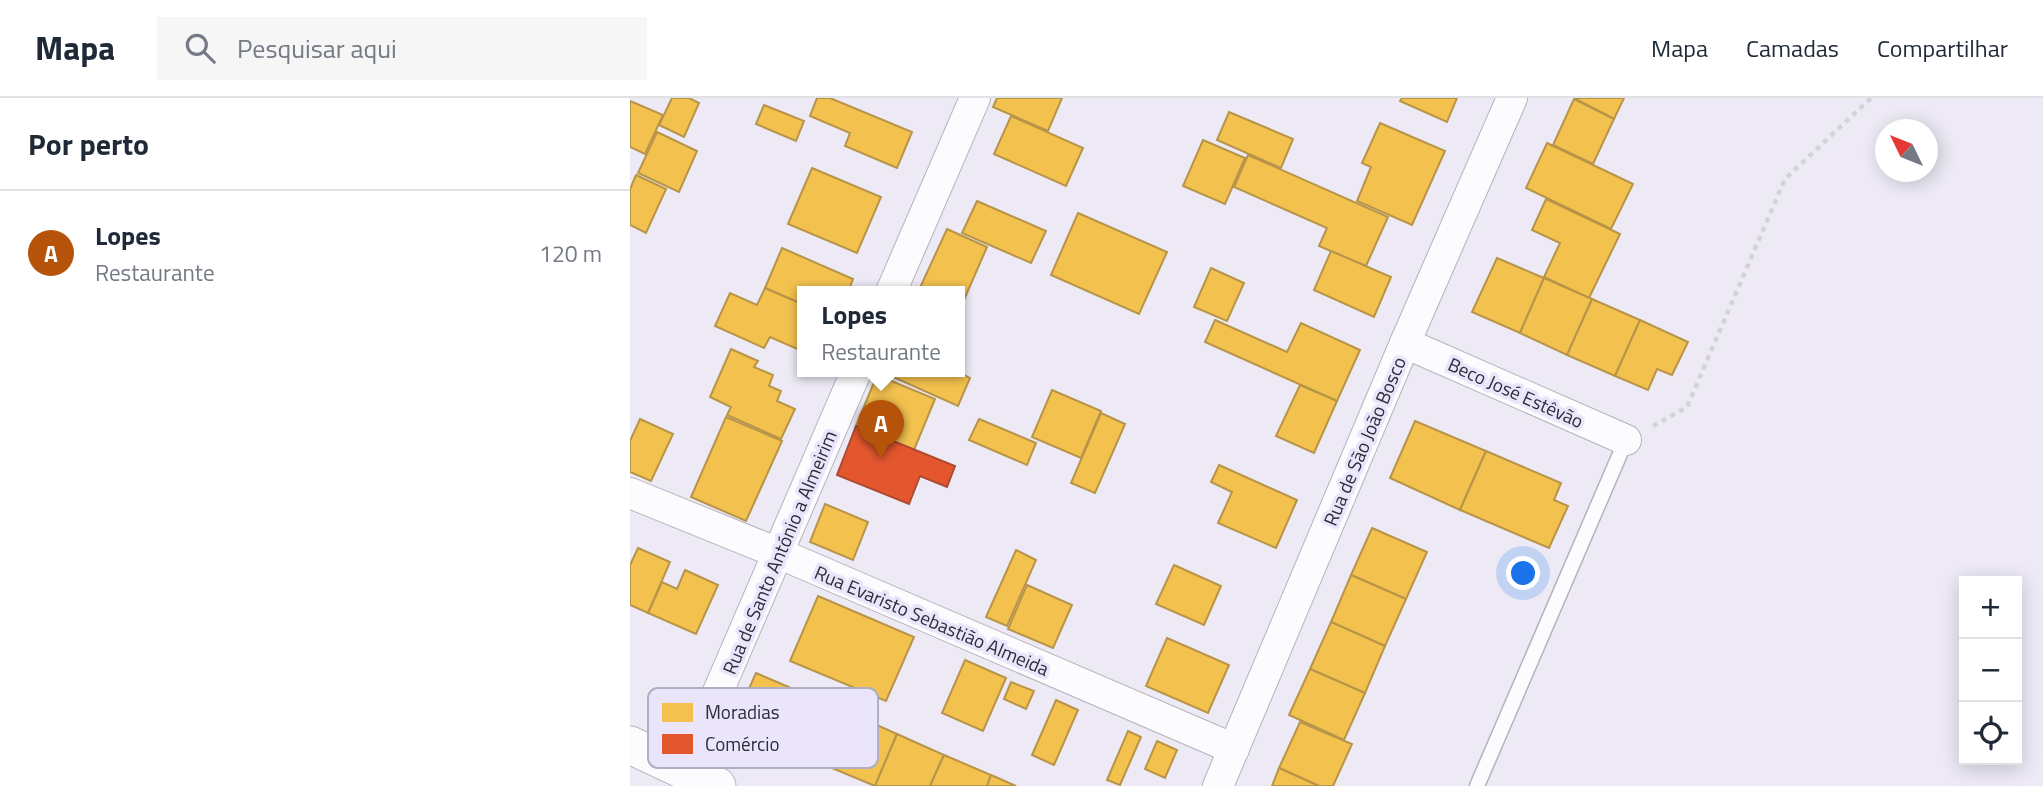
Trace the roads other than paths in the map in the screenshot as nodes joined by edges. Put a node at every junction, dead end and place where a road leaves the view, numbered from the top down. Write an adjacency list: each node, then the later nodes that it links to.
1 (975, 98): 3 (street)
2 (1512, 98): 4 (street, Rua de São João Bosco)
3 (894, 286)
4 (1405, 343): 6 (street, Beco José Estêvão); 11 (street, Rua de São João Bosco)
5 (854, 377): 8 (street, Rua de Santo António a Almeirim)
6 (1626, 440): 16 (lane)
7 (630, 493): 8 (street, Rua Evaristo Sebastião Almeida)
8 (778, 553): 9 (street, Rua de Santo António a Almeirim); 11 (street, Rua Evaristo Sebastião Almeida)
9 (720, 688)
10 (630, 745): 12 (street)
11 (1234, 749): 15 (street, Rua de São João Bosco)
12 (648, 753)
13 (681, 769): 14 (street)
14 (717, 786)
15 (1218, 786)
16 (1477, 786)

